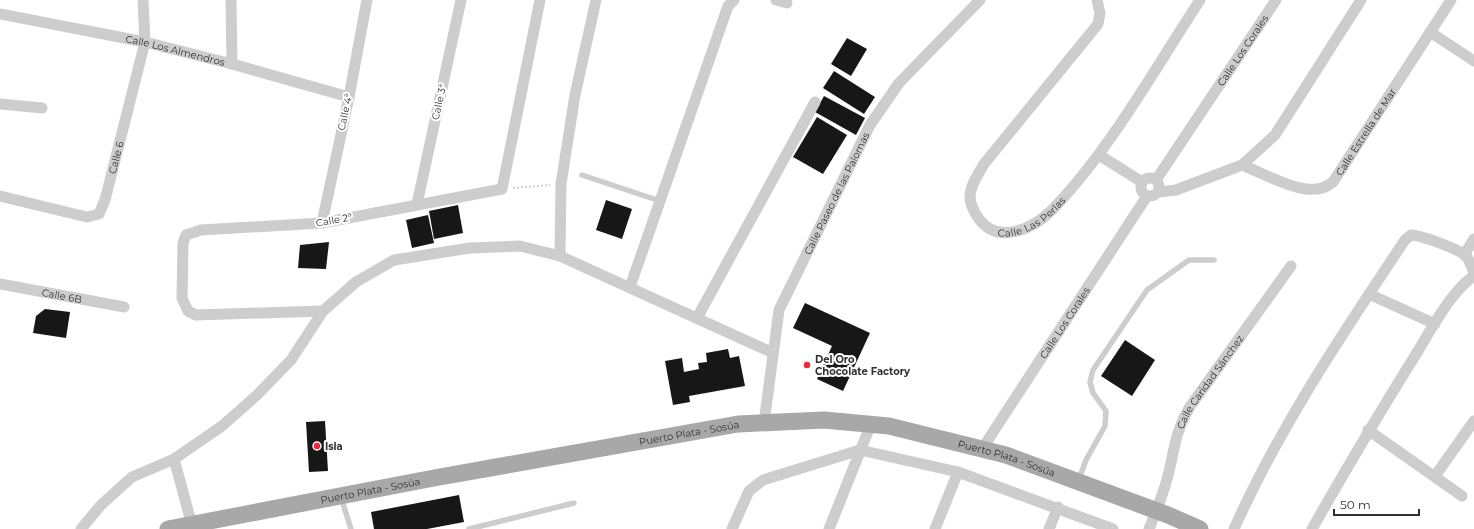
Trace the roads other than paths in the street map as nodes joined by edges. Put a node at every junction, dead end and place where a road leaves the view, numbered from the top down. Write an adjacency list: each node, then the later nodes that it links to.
1 (143, 0): 16 (street, Calle 6)
2 (231, 0): 18 (street)
3 (367, 0): 19 (street, Calle 4ª)
4 (461, 0): 32 (street, Calle 3ª)
5 (540, 0): 32 (street, Calle 2ª)
6 (596, 0): 36 (street)
7 (734, 0): 31 (street)
8 (980, 0): 47 (street, Calle Paseo de las Palomas)
9 (1097, 0): 23 (street, Calle Las Perlas)
10 (1200, 0): 23 (street, Calle Las Perlas)
11 (1276, 0): 26 (street, Calle Los Corales)
12 (1361, 0): 24 (street)
13 (1450, 0): 15 (street, Calle Estrella de Mar)
14 (0, 14): 16 (street, Calle Los Almendros)
15 (1430, 32): 17 (street); 24 (street, Calle Estrella de Mar)
16 (145, 42): 18 (street, Calle Los Almendros); 29 (street, Calle 6)
17 (1474, 61)
18 (232, 64): 19 (street, Calle Los Almendros)
19 (349, 97): 33 (street, Calle 4ª)
20 (815, 102): 45 (street)
21 (0, 104): 22 (street)
22 (42, 108)
23 (1099, 155): 27 (street)
24 (1242, 164): 28 (street)
25 (582, 175): 31 (lane)
26 (1156, 180): 27 (street); 28 (street)
27 (1142, 182): 30 (street)
28 (1158, 192): 30 (street)
29 (0, 196)
30 (1147, 196): 52 (street, Calle Los Corales)
31 (660, 200): 41 (street)
32 (417, 204): 33 (street, Calle 2ª)
33 (322, 223): 44 (street, Calle 2ª)
34 (1474, 239): 35 (street)
35 (1464, 255): 39 (street); 42 (street)
36 (560, 256): 41 (street); 44 (street)
37 (1214, 260): 57 (lane)
38 (1291, 266): 62 (street, Calle Caridad Sánchez)
39 (1474, 274): 46 (street)
40 (0, 284): 43 (street, Calle 6B)
41 (630, 287): 45 (street)
42 (1369, 294): 46 (street); 75 (street)
43 (124, 307)
44 (323, 311): 54 (street)
45 (697, 318): 47 (street)
46 (1435, 324): 51 (street)
47 (774, 353): 49 (street, Calle Paseo de las Palomas)
48 (1474, 421): 56 (street)
49 (764, 423): 50 (main road, Puerto Plata - Sosúa); 58 (main road, Puerto Plata - Sosúa)
50 (871, 424): 52 (main road, Puerto Plata - Sosúa); 53 (street)
51 (1368, 430): 56 (street); 76 (street)
52 (982, 449): 57 (main road, Puerto Plata - Sosúa)
53 (860, 450): 55 (street); 68 (street); 69 (street)
54 (174, 459): 63 (street); 64 (street)
55 (958, 472): 61 (street); 70 (street)
56 (1435, 476): 59 (street)
57 (1078, 482): 62 (main road, Puerto Plata - Sosúa)
58 (341, 496): 63 (main road, Puerto Plata - Sosúa); 66 (lane)
59 (1462, 496)
60 (574, 503): 67 (lane)
61 (1058, 507): 71 (street); 72 (street)
62 (1157, 511): 73 (street, Calle Caridad Sánchez); 74 (main road, Puerto Plata - Sosúa)
63 (192, 525): 65 (main road, Puerto Plata - Sosúa)
64 (82, 529)
65 (168, 529)
66 (351, 529)
67 (470, 529)
68 (732, 529)
69 (829, 529)
70 (935, 529)
71 (1049, 529)
72 (1113, 529)
73 (1149, 529)
74 (1200, 529)
75 (1234, 529)
76 (1312, 529)

